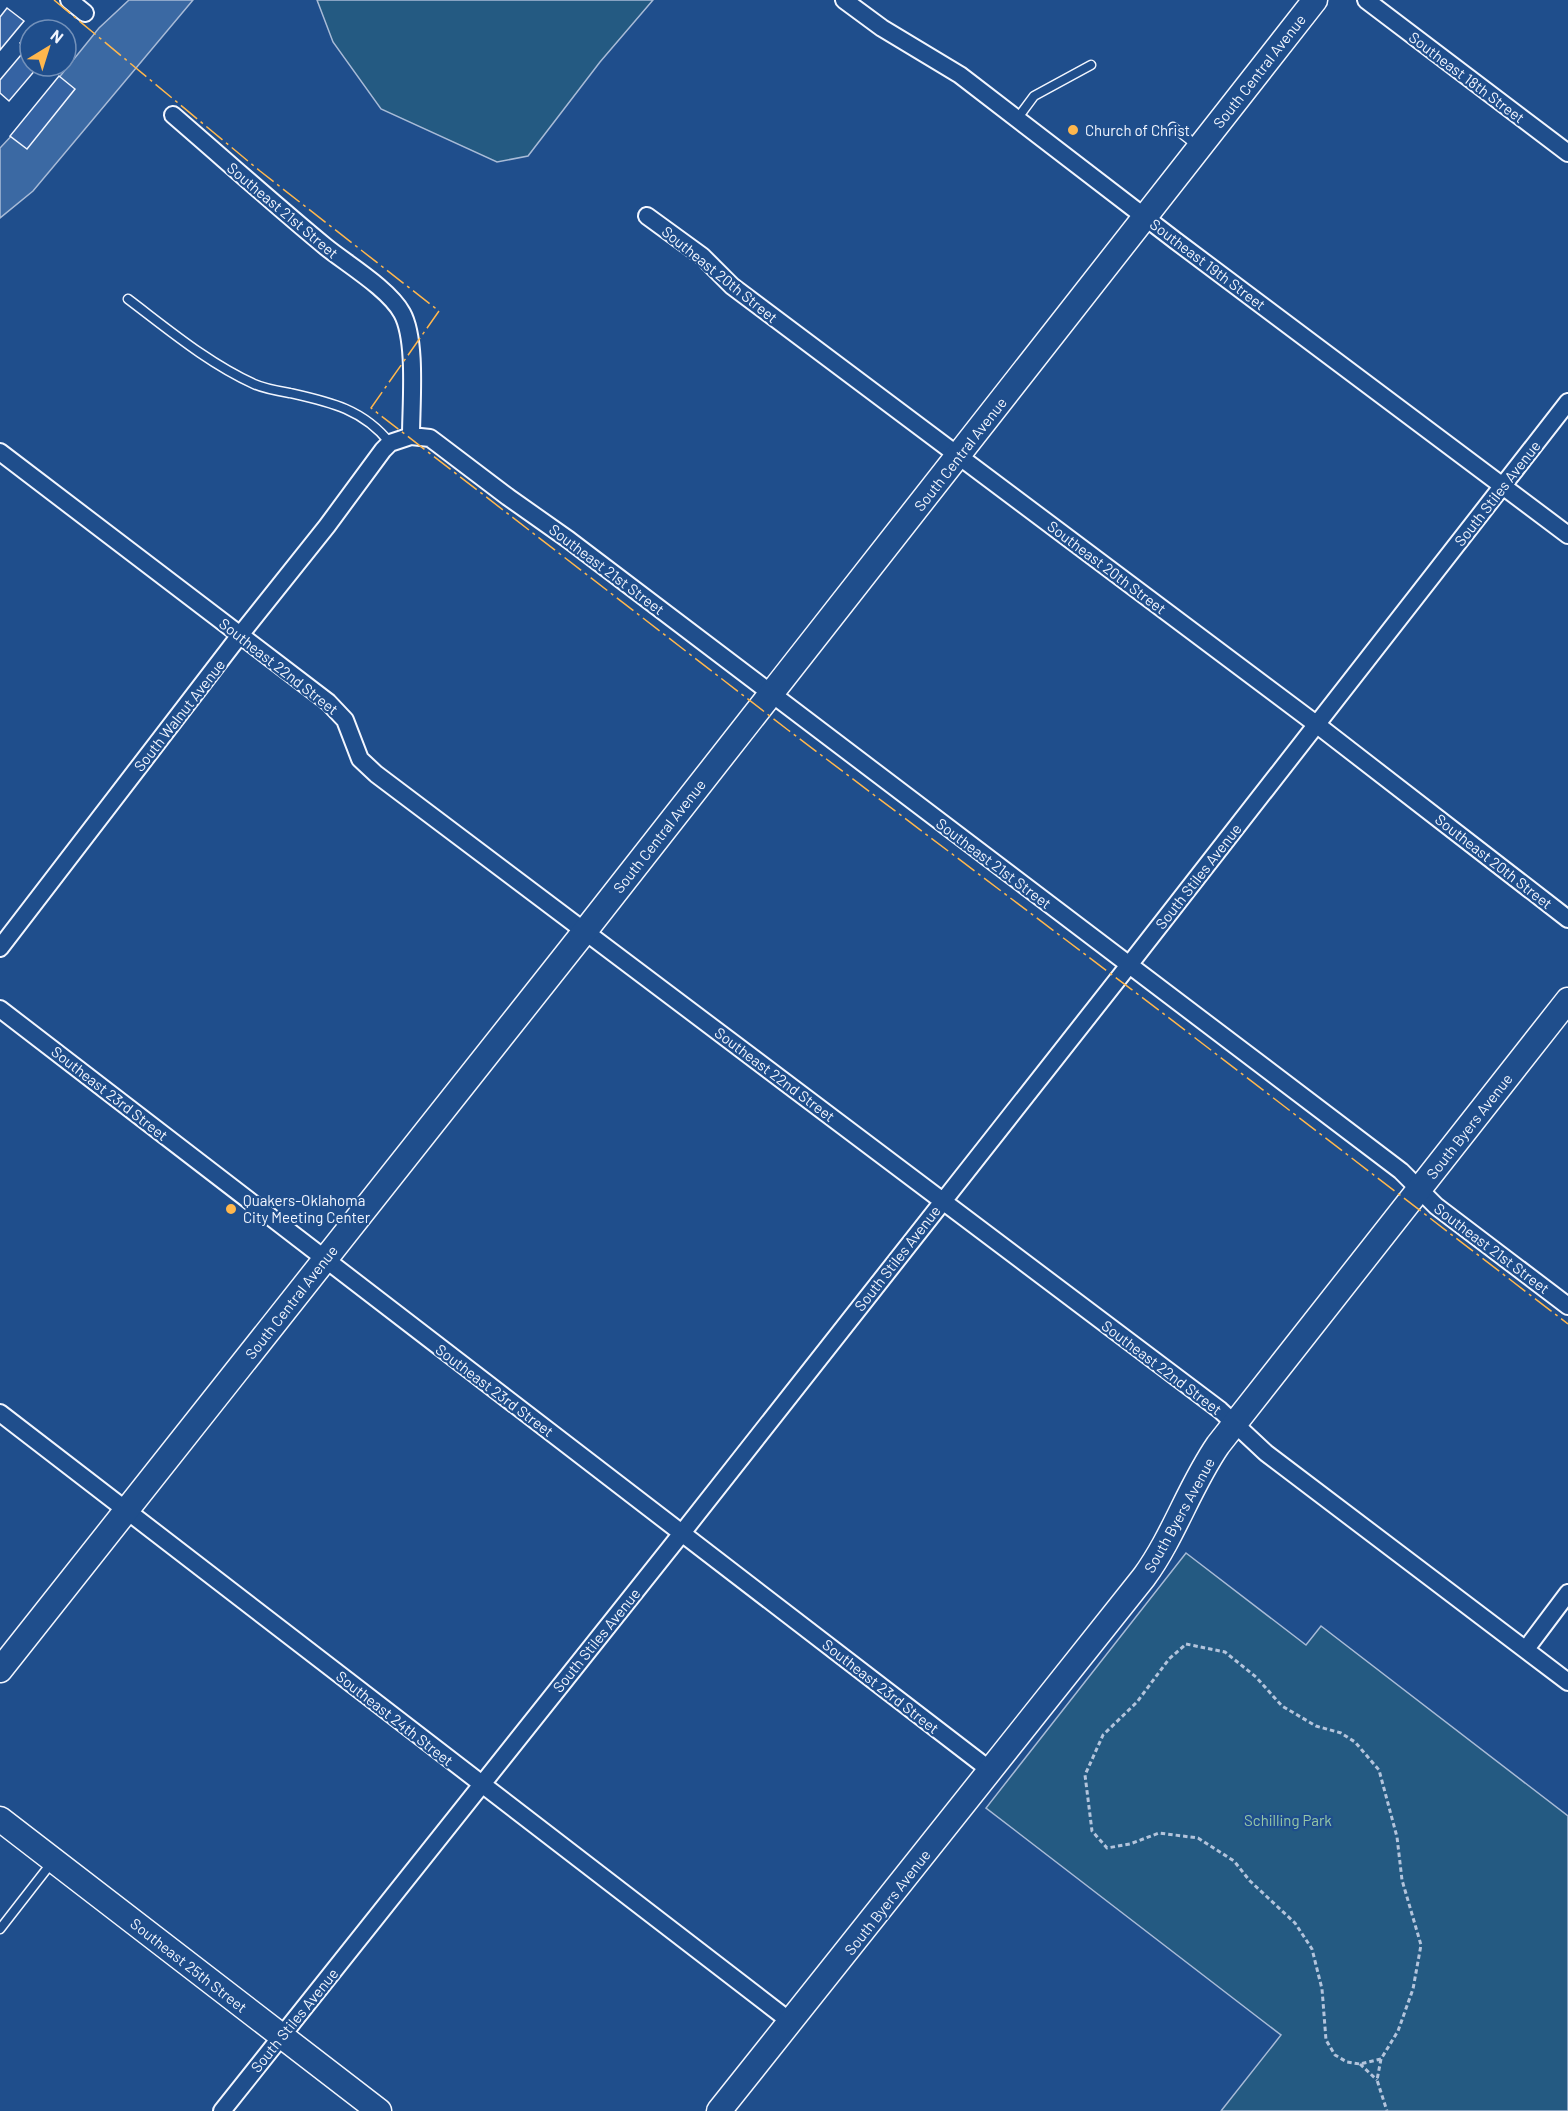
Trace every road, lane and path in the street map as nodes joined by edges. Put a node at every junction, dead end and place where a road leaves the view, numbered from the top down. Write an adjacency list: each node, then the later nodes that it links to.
1 (69, 0): 5 (street)
2 (844, 0): 8 (street, Southeast 19th Street)
3 (1315, 0): 10 (main road, South Central Avenue)
4 (1366, 0): 11 (street, Southeast 18th Street)
5 (85, 13)
6 (1092, 65): 8 (lane)
7 (173, 115): 16 (street, Southeast 21st Street)
8 (1017, 119): 13 (street, Southeast 19th Street)
9 (1173, 127): 10 (lane)
10 (1200, 148): 13 (main road, South Central Avenue)
11 (1568, 153)
12 (647, 216): 19 (street, Southeast 20th Street)
13 (1145, 217): 19 (main road, South Central Avenue); 20 (street, Southeast 19th Street)
14 (128, 299): 17 (lane)
15 (1568, 402): 20 (street, South Stiles Avenue)
16 (411, 436): 17 (street); 23 (street, Southeast 21st Street)
17 (390, 443): 22 (street, South Walnut Avenue)
18 (0, 452): 22 (street, Southeast 22nd Street)
19 (958, 456): 23 (main road, South Central Avenue); 24 (street, Southeast 20th Street)
20 (1503, 485): 21 (street, Southeast 19th Street); 24 (street, South Stiles Avenue)
21 (1568, 535)
22 (240, 636): 26 (street, Southeast 22nd Street); 27 (street, South Walnut Avenue)
23 (771, 694): 26 (main road, South Central Avenue); 28 (street, Southeast 21st Street)
24 (1316, 724): 25 (street, Southeast 20th Street); 28 (street, South Stiles Avenue)
25 (1568, 918)
26 (585, 931): 32 (street, Southeast 22nd Street); 33 (main road, South Central Avenue)
27 (0, 948)
28 (1129, 965): 31 (street, Southeast 21st Street); 32 (street, South Stiles Avenue)
29 (1568, 1000): 31 (main road, South Byers Avenue)
30 (0, 1009): 33 (street, Southeast 23rd Street)
31 (1419, 1189): 34 (street, Southeast 21st Street); 36 (main road, South Byers Avenue)
32 (942, 1200): 36 (street, Southeast 22nd Street); 38 (street, South Stiles Avenue)
33 (325, 1259): 37 (main road, South Central Avenue); 38 (street, Southeast 23rd Street)
34 (1568, 1306)
35 (0, 1413): 37 (street, Southeast 24th Street)
36 (1235, 1424): 40 (street, Southeast 22nd Street); 43 (main road, South Byers Avenue)
37 (125, 1510): 41 (main road, South Central Avenue); 44 (street, Southeast 24th Street)
38 (682, 1533): 43 (street, Southeast 23rd Street); 44 (street, South Stiles Avenue)
39 (1568, 1593): 40 (street)
40 (1526, 1649): 42 (street, Southeast 22nd Street)
41 (0, 1670)
42 (1568, 1682)
43 (990, 1770): 48 (main road, South Byers Avenue)
44 (481, 1784): 48 (street, Southeast 24th Street); 49 (street, South Stiles Avenue)
45 (0, 1819): 46 (main road, Southeast 25th Street)
46 (54, 1861): 47 (lane); 49 (main road, Southeast 25th Street)
47 (0, 1929)
48 (791, 2022): 55 (main road, South Byers Avenue)
49 (281, 2036): 53 (street, South Stiles Avenue); 54 (main road, Southeast 25th Street)
50 (1381, 2059): 51 (path); 51 (path); 52 (path)
51 (1360, 2064): 52 (path)
52 (1377, 2080): 56 (path)
53 (222, 2111)
54 (379, 2111)
55 (719, 2111)
56 (1387, 2111)

